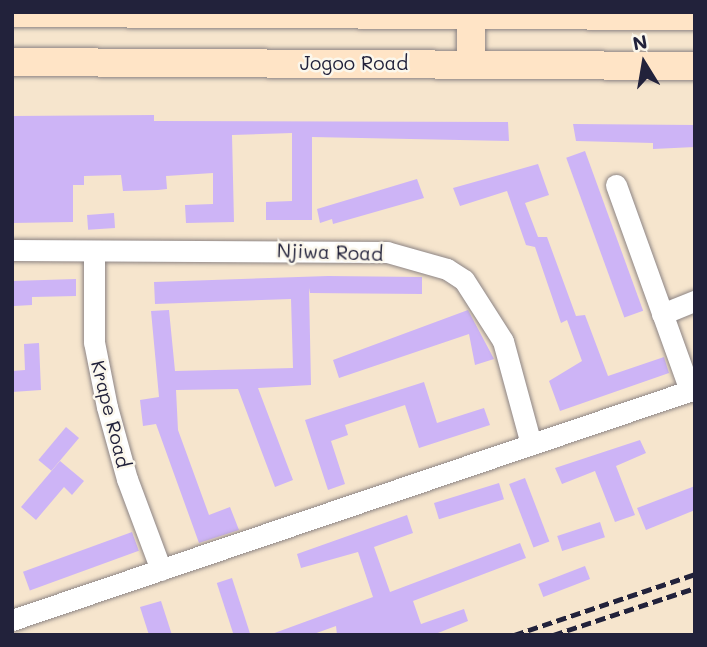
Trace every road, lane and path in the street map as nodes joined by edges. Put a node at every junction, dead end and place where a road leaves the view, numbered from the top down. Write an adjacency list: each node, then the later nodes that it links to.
1 (12, 13): 2 (main road)
2 (471, 16): 3 (main road); 5 (main road)
3 (695, 16)
4 (12, 62): 5 (main road, Jogoo Road)
5 (471, 63): 6 (main road, Jogoo Road)
6 (695, 66)
7 (616, 185): 11 (street)
8 (12, 250): 9 (street, Njiwa Road)
9 (94, 251): 13 (street, Njiwa Road); 14 (street, Krape Road)
10 (695, 301): 11 (street)
11 (662, 314): 12 (street)
12 (692, 390): 13 (street)
13 (531, 444): 14 (street)
14 (161, 570): 15 (street)
15 (12, 620)

